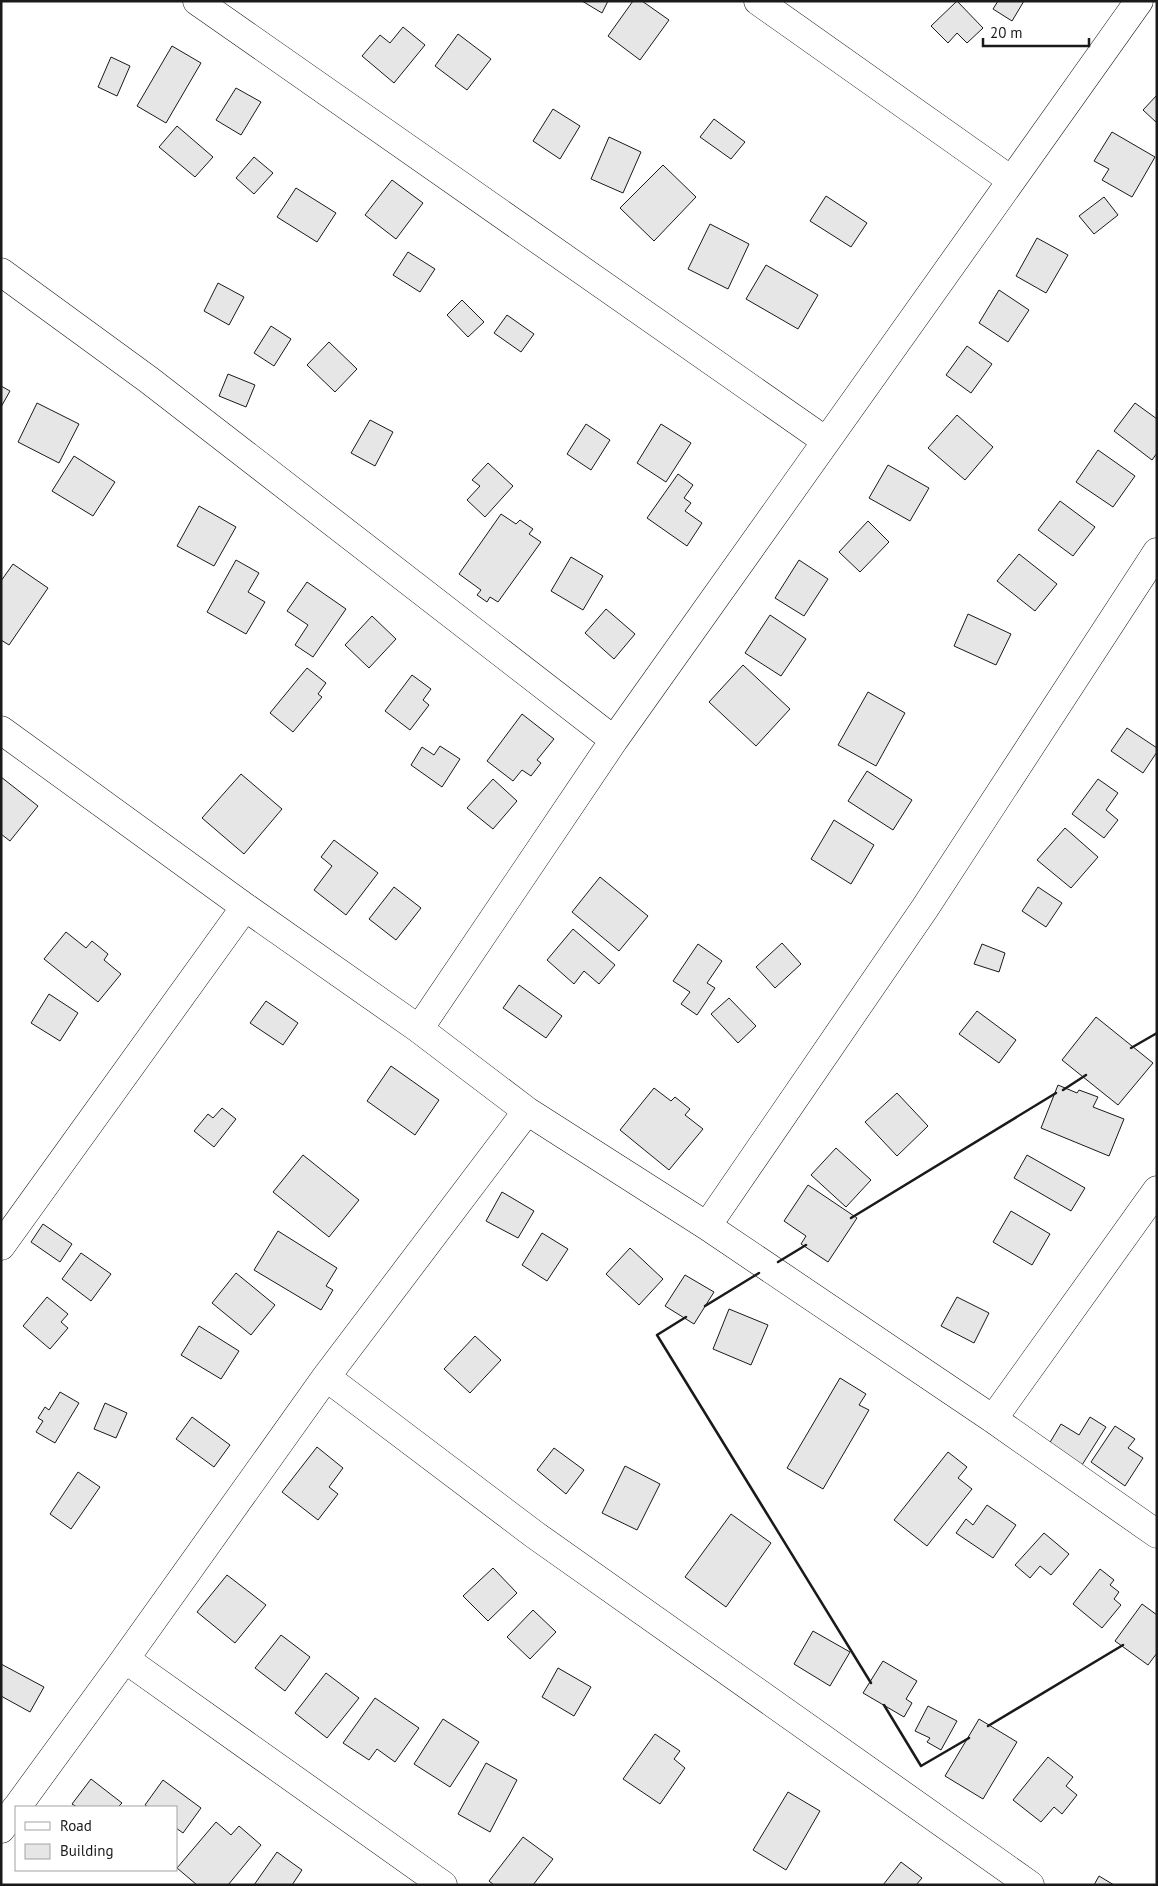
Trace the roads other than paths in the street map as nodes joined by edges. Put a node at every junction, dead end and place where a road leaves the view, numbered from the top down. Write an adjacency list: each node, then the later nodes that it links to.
1 (197, 1): 6 (street)
2 (758, 1): 4 (street)
3 (1139, 1): 4 (street)
4 (1011, 180): 6 (street)
5 (1, 272): 9 (street)
6 (826, 441): 9 (street)
7 (1157, 552): 14 (street)
8 (1, 730): 10 (street)
9 (614, 740): 11 (street)
10 (244, 908): 11 (street); 15 (street)
11 (419, 1029): 12 (street)
12 (527, 1111): 14 (street); 16 (street)
13 (1157, 1190): 17 (street)
14 (707, 1226): 17 (street)
15 (1, 1246)
16 (326, 1377): 19 (street); 24 (street)
17 (992, 1419): 18 (street)
18 (1157, 1534)
19 (125, 1659): 20 (street); 23 (street)
20 (18, 1806)
21 (15, 1811): 22 (street)
22 (1, 1829)
23 (443, 1885)
24 (1030, 1885)

